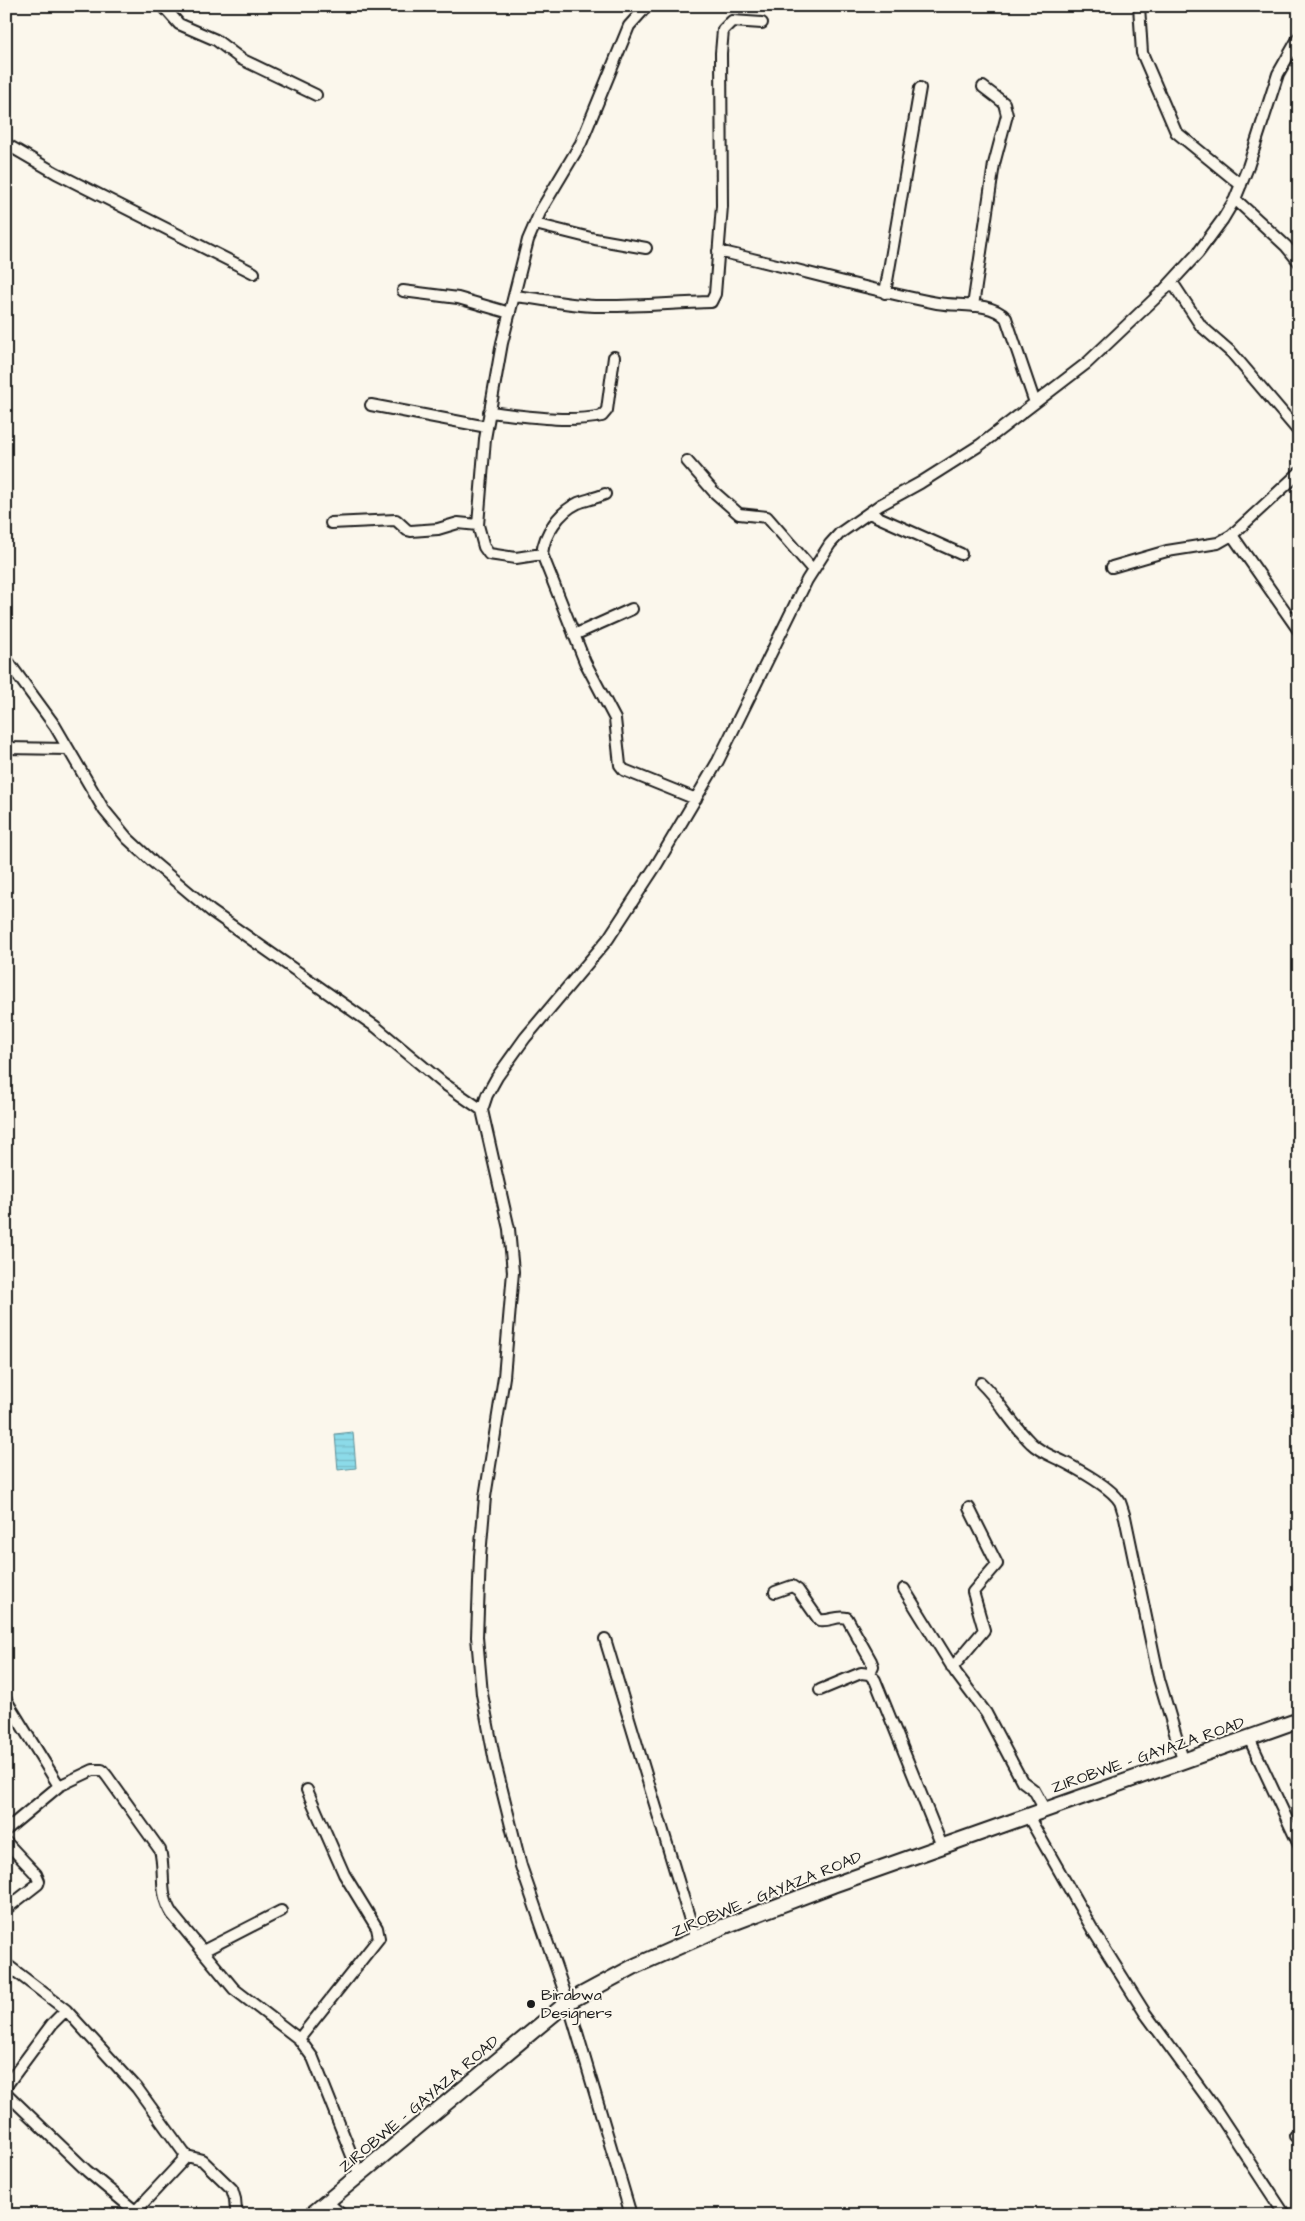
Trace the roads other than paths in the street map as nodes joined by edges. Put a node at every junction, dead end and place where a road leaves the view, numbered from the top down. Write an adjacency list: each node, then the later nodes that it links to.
1 (163, 6): 8 (street)
2 (647, 6): 12 (street)
3 (1140, 6): 10 (street)
4 (762, 23): 14 (street)
5 (1299, 37): 10 (street)
6 (983, 87): 21 (street)
7 (920, 88): 19 (street)
8 (316, 95)
9 (6, 144): 16 (street)
10 (1241, 185): 11 (street)
11 (1235, 199): 15 (street); 17 (street)
12 (535, 224): 13 (street); 20 (street)
13 (646, 248)
14 (718, 251): 19 (street); 20 (street)
15 (1299, 262)
16 (254, 273)
17 (1172, 282): 24 (street); 28 (street)
18 (404, 291): 22 (street)
19 (885, 293): 21 (street)
20 (515, 296): 22 (street)
21 (973, 306): 24 (street)
22 (510, 313): 26 (street)
23 (614, 357): 26 (street)
24 (1035, 403): 32 (street)
25 (371, 405): 27 (street)
26 (490, 412): 27 (street)
27 (487, 427): 34 (street)
28 (1299, 432)
29 (686, 461): 39 (street)
30 (1299, 472): 35 (street)
31 (605, 494): 36 (street)
32 (869, 513): 37 (street); 39 (street)
33 (331, 524): 34 (street)
34 (478, 525): 36 (street)
35 (1232, 534): 38 (street); 41 (street)
36 (542, 554): 42 (street)
37 (961, 554)
38 (1112, 567)
39 (813, 570): 46 (street)
40 (632, 609): 42 (street)
41 (1299, 630)
42 (574, 636): 46 (street)
43 (6, 659): 45 (street)
44 (6, 748): 45 (street)
45 (68, 749): 47 (street)
46 (696, 799): 47 (street)
47 (482, 1110): 73 (street)
48 (982, 1383): 59 (street)
49 (969, 1508): 53 (street)
50 (904, 1589): 53 (street)
51 (775, 1592): 54 (street)
52 (605, 1639): 70 (street)
53 (952, 1668): 62 (street)
54 (869, 1674): 55 (street); 67 (street)
55 (820, 1690)
56 (6, 1700): 60 (street)
57 (1299, 1720): 58 (street, ZIROBWE - GAYAZA ROAD)
58 (1249, 1738): 59 (street, ZIROBWE - GAYAZA ROAD); 66 (street)
59 (1183, 1760): 62 (street, ZIROBWE - GAYAZA ROAD)
60 (59, 1786): 64 (street); 71 (street)
61 (307, 1790): 75 (street)
62 (1045, 1810): 63 (street, ZIROBWE - GAYAZA ROAD)
63 (1028, 1816): 67 (street, ZIROBWE - GAYAZA ROAD); 86 (street)
64 (6, 1830)
65 (6, 1842): 68 (street)
66 (1299, 1845)
67 (942, 1846): 70 (street, ZIROBWE - GAYAZA ROAD)
68 (6, 1909)
69 (281, 1911): 71 (street)
70 (696, 1940): 73 (street, ZIROBWE - GAYAZA ROAD)
71 (203, 1951): 75 (street)
72 (6, 1964): 74 (street)
73 (568, 2002): 79 (street, ZIROBWE - GAYAZA ROAD); 85 (street)
74 (66, 2010): 76 (street); 78 (street)
75 (299, 2039): 79 (street)
76 (6, 2086)
77 (6, 2093): 81 (street)
78 (187, 2156): 81 (street); 82 (street)
79 (360, 2176): 80 (street, ZIROBWE - GAYAZA ROAD)
80 (327, 2202): 83 (street, ZIROBWE - GAYAZA ROAD); 84 (street)
81 (133, 2213)
82 (240, 2215)
83 (311, 2215)
84 (342, 2215)
85 (631, 2215)
86 (1286, 2215)

